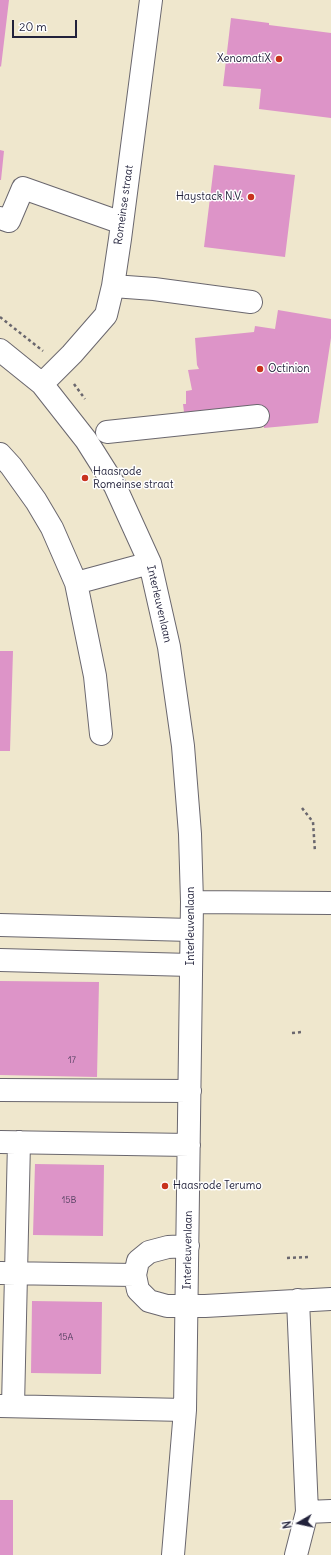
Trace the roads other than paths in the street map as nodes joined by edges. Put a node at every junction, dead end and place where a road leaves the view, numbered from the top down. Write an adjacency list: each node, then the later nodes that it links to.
1 (151, 0): 3 (street, Romeinse straat)
2 (0, 218): 3 (street)
3 (122, 223): 4 (street, Romeinse straat)
4 (113, 286): 5 (street); 7 (street, Romeinse straat)
5 (251, 302)
6 (0, 350): 7 (street, Interleuvenlaan)
7 (42, 384): 11 (street, Interleuvenlaan)
8 (258, 416): 9 (street)
9 (107, 432)
10 (0, 454): 12 (street)
11 (150, 563): 12 (street); 14 (street, Interleuvenlaan)
12 (76, 583): 13 (street)
13 (101, 734)
14 (192, 902): 15 (street); 17 (street, Interleuvenlaan)
15 (331, 903)
16 (0, 925): 17 (street)
17 (191, 930): 19 (street, Interleuvenlaan)
18 (0, 960): 19 (street)
19 (191, 965): 21 (street, Interleuvenlaan)
20 (0, 1090): 21 (street)
21 (190, 1091): 23 (street, Interleuvenlaan)
22 (9, 1142): 23 (street); 25 (street)
23 (189, 1145): 24 (street, Interleuvenlaan)
24 (188, 1246): 26 (street); 29 (street, Interleuvenlaan)
25 (8, 1273): 26 (street); 30 (street)
26 (135, 1275): 29 (street)
27 (331, 1299): 28 (street)
28 (298, 1300): 29 (street); 33 (street)
29 (187, 1306): 31 (street, Interleuvenlaan)
30 (7, 1406): 31 (street)
31 (185, 1410): 34 (street, Interleuvenlaan)
32 (331, 1511): 33 (street)
33 (307, 1512): 35 (street)
34 (173, 1555)
35 (296, 1555)

